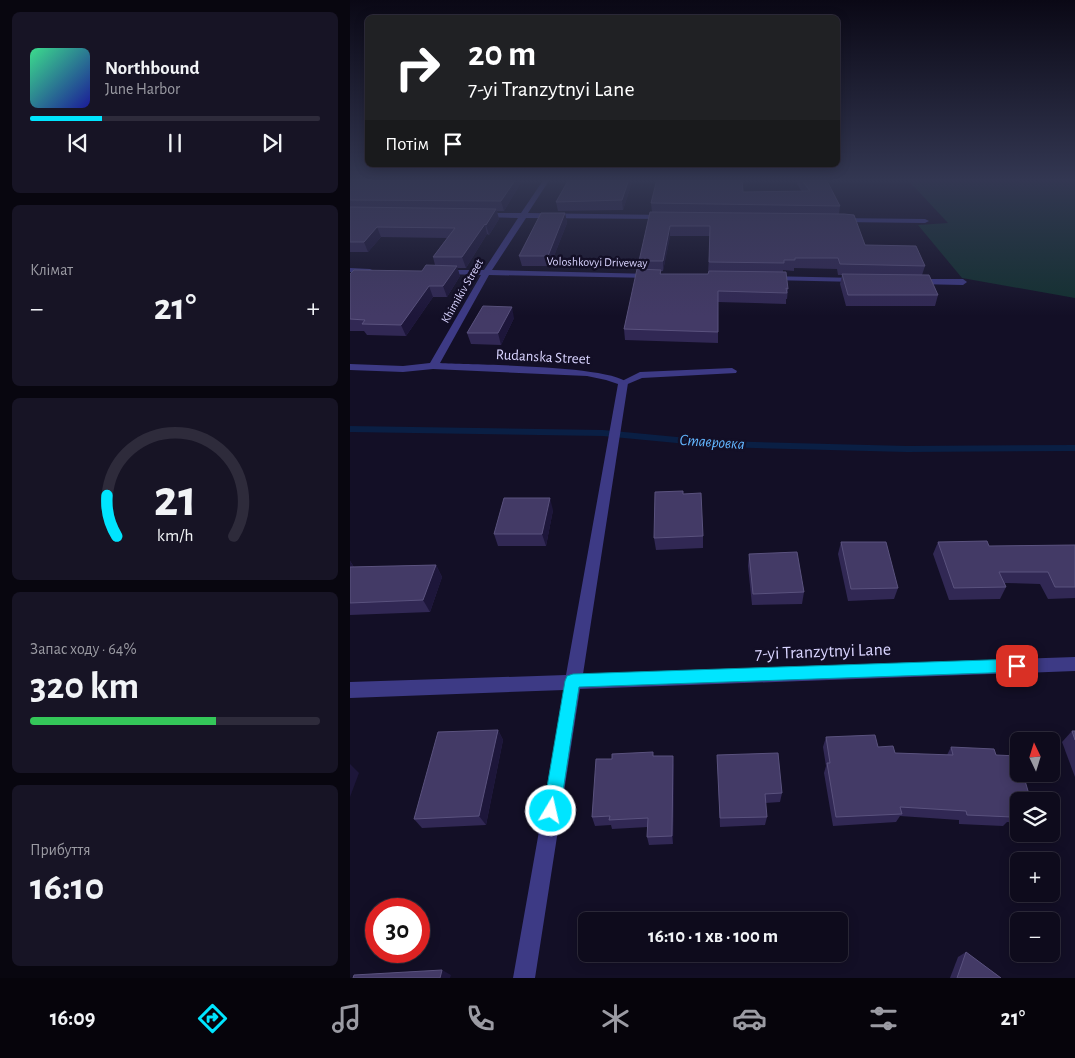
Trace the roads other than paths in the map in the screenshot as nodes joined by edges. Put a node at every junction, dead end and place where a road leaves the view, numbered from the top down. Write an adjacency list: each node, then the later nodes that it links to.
1 (517, 225): 5 (street, Khimikiv Street)
2 (350, 270): 3 (street)
3 (379, 271)
4 (438, 272): 5 (street, Voloshkovyi Driveway)
5 (486, 273): 6 (street, Voloshkovyi Driveway); 11 (street, Khimikiv Street)
6 (665, 276)
7 (764, 278): 8 (street)
8 (863, 280)
9 (903, 281): 10 (street)
10 (963, 282)
11 (433, 366): 12 (street, Rudanska Street); 14 (street, Rudanska Street)
12 (350, 367)
13 (732, 371): 14 (street)
14 (622, 383): 16 (street)
15 (1075, 664): 16 (street, 7-yi Tranzytnyi Lane)
16 (573, 681): 17 (street, 7-yi Tranzytnyi Lane); 18 (street)
17 (350, 690)
18 (524, 978)

